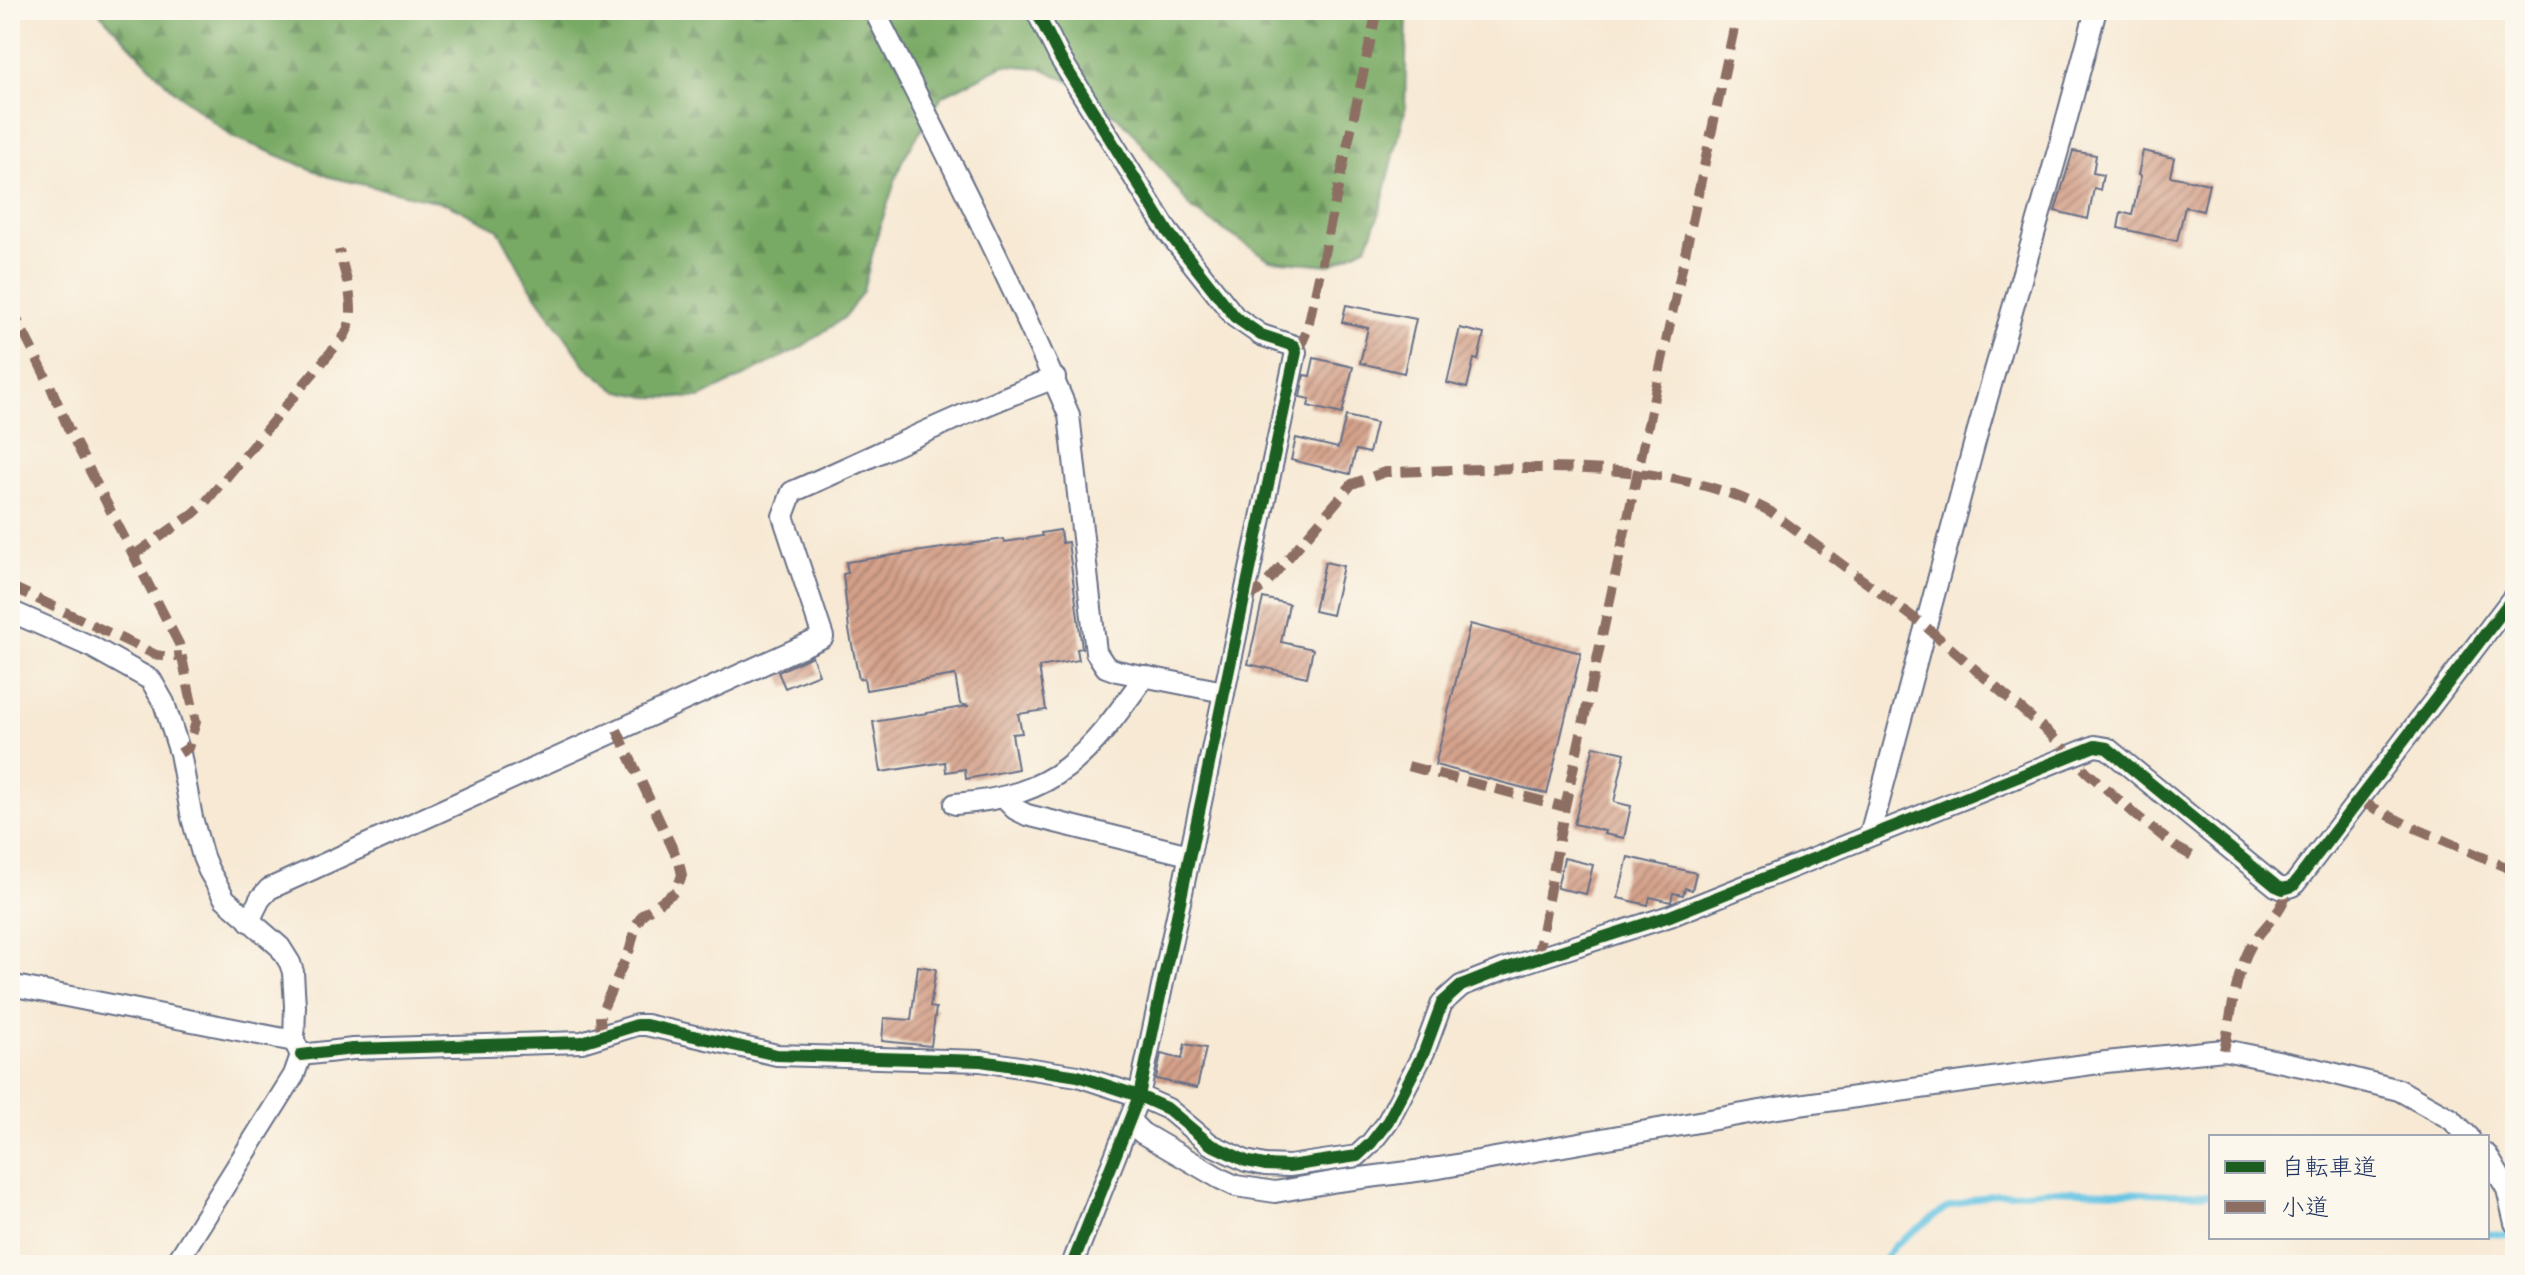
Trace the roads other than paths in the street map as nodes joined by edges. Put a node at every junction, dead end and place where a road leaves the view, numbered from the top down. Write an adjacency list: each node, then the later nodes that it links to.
1 (874, 10): 4 (street)
2 (1036, 10): 8 (street)
3 (2096, 10): 11 (street)
4 (1055, 378): 7 (street); 13 (street)
5 (2515, 595): 11 (street)
6 (10, 611): 13 (street)
7 (1145, 676): 8 (street); 9 (street)
8 (1224, 692): 12 (street)
9 (1003, 797): 10 (street); 12 (street)
10 (955, 804)
11 (1870, 835): 16 (street)
12 (1189, 855): 16 (street)
13 (249, 921): 15 (street)
14 (10, 985): 15 (street)
15 (298, 1048): 16 (street); 21 (street)
16 (1139, 1096): 17 (street)
17 (1130, 1121): 18 (street); 22 (street)
18 (2467, 1135)
19 (2489, 1158): 20 (street)
20 (2515, 1223)
21 (175, 1265)
22 (1072, 1265)

